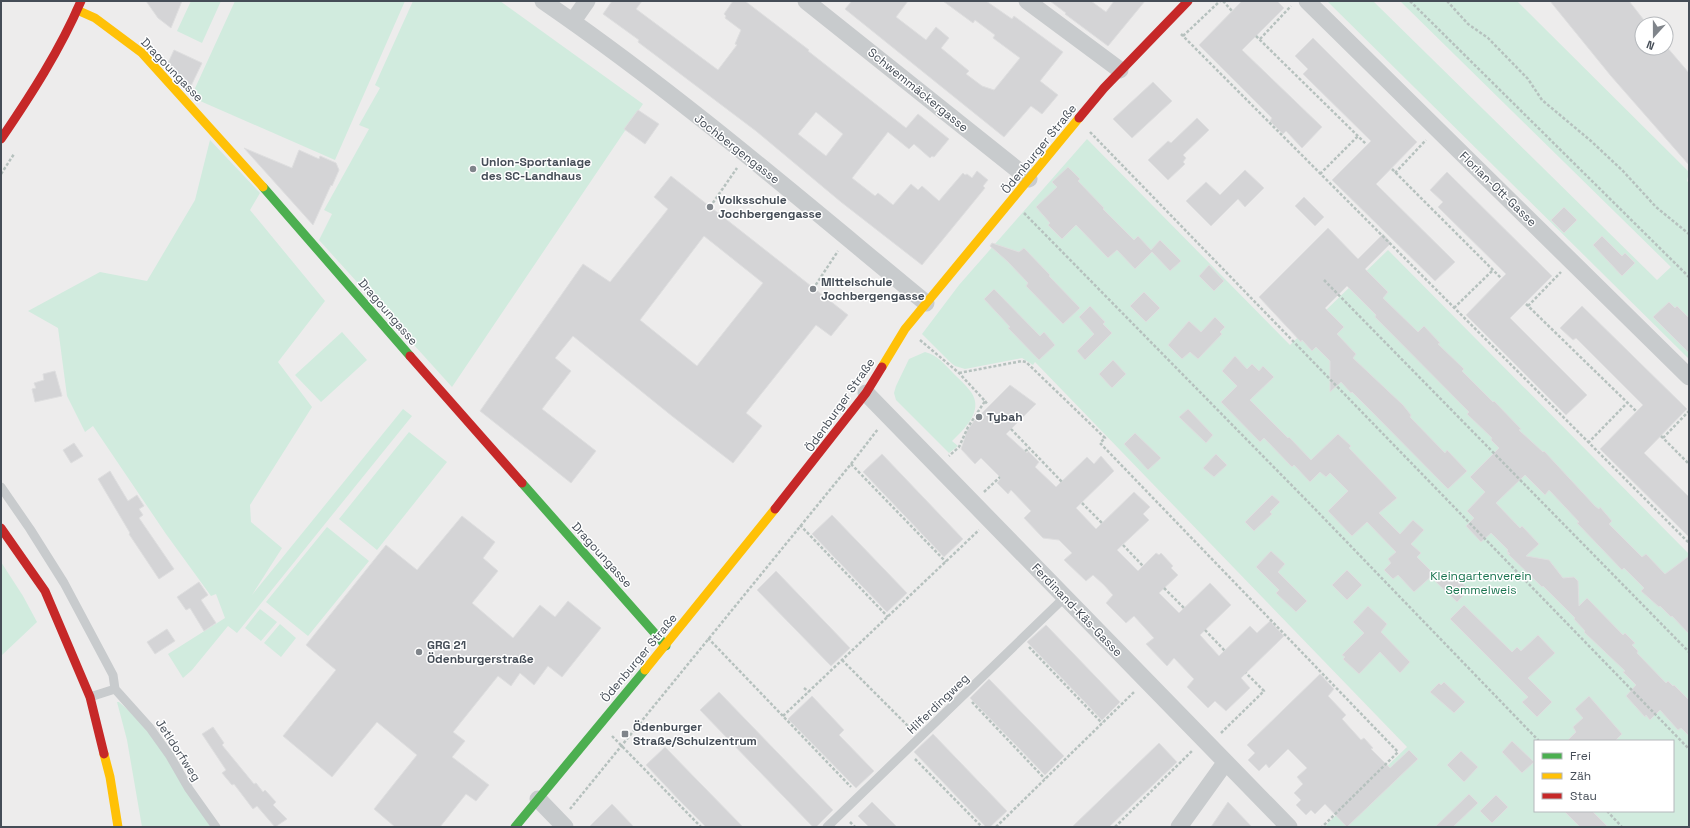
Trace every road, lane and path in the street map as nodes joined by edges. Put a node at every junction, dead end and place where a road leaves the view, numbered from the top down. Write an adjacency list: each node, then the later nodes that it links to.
1 (81, 1): 12 (street)
2 (543, 1): 14 (street, Jochbergengasse)
3 (588, 1): 14 (street)
4 (806, 1): 29 (street, Schwemmäckergasse)
5 (1027, 1): 19 (street)
6 (1188, 1): 15 (street, Ödenburger Straße)
7 (1222, 1): 13 (path); 16 (path)
8 (1297, 1): 18 (path)
9 (1307, 1): 21 (street, Florian-Ott-Gasse)
10 (1410, 1): 36 (path)
11 (1448, 1): 32 (path)
12 (77, 10): 23 (street); 79 (street, Dragoungasse)
13 (1232, 11)
14 (573, 21): 25 (street, Jochbergengasse)
15 (1168, 21): 16 (path); 19 (street, Ödenburger Straße)
16 (1182, 36): 28 (path)
17 (1256, 36): 18 (path)
18 (1260, 39): 22 (path)
19 (1120, 70): 20 (street, Ödenburger Straße)
20 (1078, 119): 29 (street, Ödenburger Straße); 97 (path)
21 (1437, 129): 27 (path); 34 (street, Florian-Ott-Gasse)
22 (1358, 136): 24 (path); 28 (path)
23 (1, 139)
24 (1366, 144)
25 (746, 155): 31 (path); 33 (street, Jochbergengasse)
26 (1392, 169): 27 (path)
27 (1395, 173): 35 (path)
28 (1320, 174): 41 (path)
29 (1029, 179): 30 (street, Ödenburger Straße)
30 (1012, 200): 40 (street, Ödenburger Straße); 94 (path)
31 (710, 207)
32 (1689, 234)
33 (847, 237): 39 (path); 40 (street, Jochbergengasse)
34 (1571, 261): 44 (street, Florian-Ott-Gasse); 47 (path)
35 (1492, 270): 37 (path); 41 (path)
36 (1689, 277)
37 (1500, 278)
38 (1324, 280): 81 (path)
39 (814, 289)
40 (926, 303): 42 (street, Ödenburger Straße)
41 (1454, 308): 53 (path)
42 (905, 329): 43 (path); 45 (street, Ödenburger Straße)
43 (959, 373): 46 (path); 115 (path)
44 (1689, 376)
45 (866, 393): 51 (street, Ferdinand-Käs-Gasse); 79 (street, Ödenburger Straße)
46 (985, 402): 48 (path); 58 (path)
47 (1627, 403): 49 (path); 53 (path)
48 (988, 405)
49 (1636, 411)
50 (1689, 411): 57 (path)
51 (887, 416): 56 (path); 58 (street, Ferdinand-Käs-Gasse)
52 (1011, 429): 54 (path)
53 (1588, 443): 68 (path)
54 (1030, 448): 55 (path); 60 (path)
55 (1025, 451)
56 (851, 464): 66 (path); 70 (path)
57 (1689, 464)
58 (937, 467): 63 (street, Ferdinand-Käs-Gasse)
59 (1000, 477): 63 (path)
60 (1062, 482)
61 (1, 487): 86 (lane)
62 (1082, 502): 65 (path)
63 (973, 503): 64 (street, Ferdinand-Käs-Gasse)
64 (989, 520): 70 (path); 73 (street, Ferdinand-Käs-Gasse)
65 (1102, 523)
66 (800, 525): 75 (path); 77 (path)
67 (1, 528): 89 (street)
68 (1689, 543)
69 (1123, 545): 71 (path)
70 (946, 562): 75 (path)
71 (1143, 566)
72 (1164, 588): 74 (path)
73 (1065, 597): 78 (lane, Hilferdingweg); 84 (street, Ferdinand-Käs-Gasse)
74 (1184, 608)
75 (888, 617): 82 (path)
76 (1205, 630): 80 (path)
77 (708, 638): 90 (path); 96 (path)
78 (1021, 640): 88 (lane, Hilferdingweg); 92 (path)
79 (666, 646): 91 (street, Ödenburger Straße)
80 (1225, 650)
81 (1689, 652)
82 (842, 660): 87 (path); 93 (path)
83 (1246, 673): 95 (path)
84 (1146, 680): 92 (path); 95 (street, Ferdinand-Käs-Gasse)
85 (804, 688): 87 (path)
86 (115, 689): 89 (lane); 106 (lane, Jetldorfweg)
87 (809, 692): 90 (path)
88 (965, 694): 93 (lane, Hilferdingweg); 100 (path)
89 (90, 697): 105 (street)
90 (783, 716): 101 (path)
91 (600, 723): 96 (path); 102 (street, Ödenburger Straße)
92 (1102, 724): 100 (path)
93 (919, 738): 98 (lane, Hilferdingweg)
94 (1538, 740)
95 (1206, 743): 99 (street, Ferdinand-Käs-Gasse); 112 (path)
96 (622, 745): 104 (path); 108 (path)
97 (1689, 749)
98 (907, 750): 101 (lane, Hilferdingweg); 110 (path)
99 (1225, 764): 113 (street); 114 (street, Ferdinand-Käs-Gasse)
100 (1045, 779): 111 (path)
101 (859, 796): 109 (lane, Hilferdingweg)
102 (538, 799): 104 (street); 107 (street, Ödenburger Straße)
103 (1608, 812): 116 (path)
104 (562, 824)
105 (118, 827)
106 (216, 827)
107 (515, 827)
108 (701, 827)
109 (827, 827)
110 (982, 827)
111 (996, 827)
112 (1115, 827)
113 (1179, 827)
114 (1289, 827)
115 (1322, 827)
116 (1622, 827)

